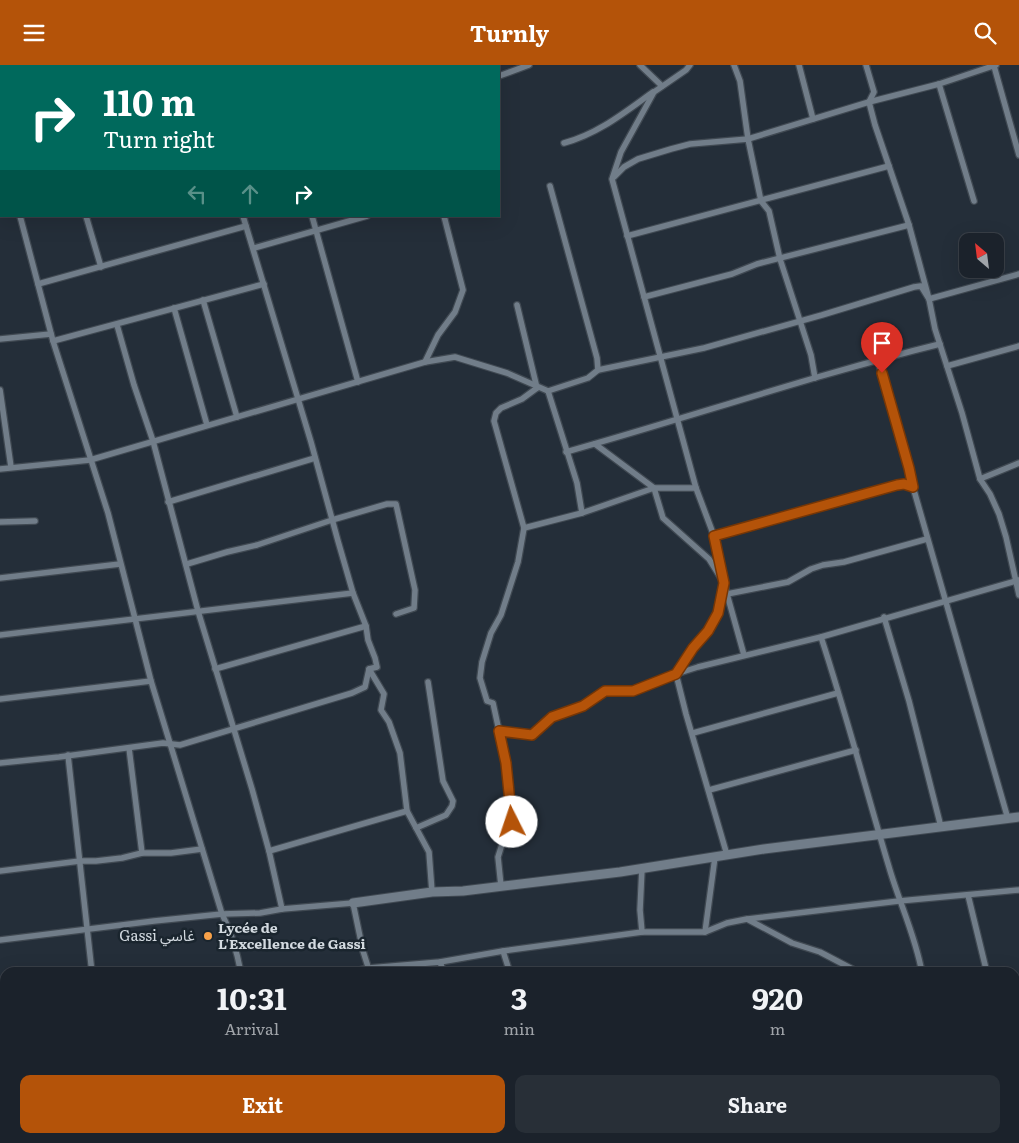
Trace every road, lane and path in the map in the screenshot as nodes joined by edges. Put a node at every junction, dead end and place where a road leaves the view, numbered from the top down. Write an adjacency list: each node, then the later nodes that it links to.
1 (529, 65): 8 (street)
2 (640, 65): 10 (street)
3 (690, 65): 10 (street)
4 (734, 65): 14 (street)
5 (799, 65): 13 (street)
6 (866, 65): 12 (street)
7 (995, 66): 9 (street); 16 (street)
8 (500, 76)
9 (939, 84): 12 (street); 21 (street)
10 (662, 86): 11 (street)
11 (654, 92): 15 (street); 18 (street)
12 (869, 102): 13 (street); 17 (street)
13 (813, 119): 14 (street)
14 (748, 139): 18 (street); 20 (street)
15 (564, 143)
16 (1019, 155)
17 (889, 165): 20 (street); 28 (street)
18 (612, 179): 31 (street)
19 (550, 186): 56 (street)
20 (760, 201): 31 (street); 33 (street)
21 (974, 201)
22 (20, 217): 38 (street)
23 (86, 217): 34 (street)
24 (243, 217): 29 (street)
25 (312, 217): 30 (street)
26 (363, 217): 30 (street)
27 (444, 217): 54 (street)
28 (909, 225): 33 (street); 41 (street)
29 (246, 226): 32 (street); 34 (street)
30 (316, 230): 32 (street); 58 (street)
31 (627, 236): 40 (street)
32 (254, 248): 39 (street)
33 (780, 259): 40 (street); 45 (street)
34 (102, 267): 38 (street)
35 (1019, 274): 37 (street)
36 (994, 278): 37 (street)
37 (995, 281): 41 (street)
38 (38, 284): 47 (street)
39 (264, 284): 42 (street); 62 (street)
40 (644, 297): 52 (street)
41 (929, 299): 45 (street); 50 (street)
42 (203, 300): 44 (street); 63 (street)
43 (517, 305): 59 (street)
44 (174, 308): 46 (street); 65 (street)
45 (801, 320): 52 (street); 57 (street)
46 (117, 325): 49 (street); 66 (street)
47 (51, 334): 48 (street); 49 (street)
48 (0, 339)
49 (53, 341): 70 (street)
50 (940, 344): 53 (street); 55 (street)
51 (1019, 346): 55 (street)
52 (660, 357): 56 (street); 64 (street)
53 (878, 361): 57 (street); 76 (street)
54 (425, 362): 58 (street); 59 (street)
55 (947, 366): 74 (street)
56 (598, 369): 61 (street)
57 (815, 378): 64 (street)
58 (358, 383): 62 (street)
59 (538, 387): 61 (street); 83 (street)
60 (0, 390): 72 (street)
61 (548, 391): 68 (street)
62 (298, 400): 63 (street); 69 (street)
63 (237, 417): 65 (street)
64 (678, 420): 67 (street); 77 (street)
65 (206, 425): 66 (street)
66 (153, 441): 70 (street); 78 (street)
67 (595, 444): 68 (street); 75 (street)
68 (566, 452): 79 (street)
69 (315, 458): 78 (street); 80 (street)
70 (90, 460): 72 (street); 86 (street)
71 (1019, 463): 74 (street)
72 (11, 467): 73 (street)
73 (0, 469)
74 (980, 479): 89 (street)
75 (654, 487): 77 (street); 79 (street); 90 (street)
76 (913, 487): 84 (street); 85 (street)
77 (696, 488): 84 (street)
78 (168, 502): 87 (street)
79 (582, 513): 83 (street)
80 (332, 520): 87 (street); 91 (street); 96 (street)
81 (35, 521): 82 (street)
82 (0, 522)
83 (524, 529): 111 (street)
84 (714, 536): 90 (street)
85 (927, 539): 92 (street); 94 (street)
86 (120, 564): 88 (street); 98 (street)
87 (187, 564): 95 (street)
88 (0, 578)
89 (1017, 580): 93 (street); 94 (street)
90 (724, 583): 92 (street); 105 (street)
91 (354, 593): 95 (street); 99 (street)
92 (727, 595): 102 (street)
93 (1019, 595)
94 (945, 601): 97 (street); 121 (street)
95 (198, 611): 98 (street); 103 (street)
96 (396, 614)
97 (884, 617): 101 (street); 122 (street)
98 (135, 620): 100 (street); 106 (street)
99 (366, 627): 103 (street); 104 (street)
100 (0, 635)
101 (821, 637): 102 (street); 108 (street)
102 (744, 655): 105 (street)
103 (215, 669): 110 (street)
104 (369, 669): 110 (street); 119 (street)
105 (676, 674): 111 (street); 112 (street)
106 (151, 681): 109 (street); 113 (street)
107 (428, 682): 123 (street)
108 (838, 693): 112 (street); 115 (street)
109 (0, 699)
110 (233, 729): 113 (street); 126 (street)
111 (499, 731): 133 (street)
112 (693, 733): 118 (street)
113 (170, 745): 114 (street); 125 (street)
114 (130, 748): 116 (street); 127 (street)
115 (856, 750): 118 (street); 124 (street)
116 (68, 755): 117 (street); 130 (street)
117 (0, 763)
118 (709, 790): 128 (street)
119 (407, 811): 123 (street); 126 (street)
120 (1019, 817): 121 (street)
121 (1008, 819): 122 (street)
122 (941, 827): 124 (street)
123 (416, 828): 135 (street)
124 (879, 834): 128 (street); 137 (street)
125 (202, 849): 127 (street); 140 (street)
126 (269, 851): 139 (street)
127 (142, 853): 130 (street)
128 (727, 855): 129 (street)
129 (716, 857): 131 (street); 144 (street)
130 (80, 861): 132 (street); 142 (street)
131 (642, 868): 133 (street); 143 (street)
132 (0, 871)
133 (500, 886): 135 (street)
134 (1019, 890): 136 (street)
135 (432, 892): 138 (street)
136 (968, 895): 137 (street); 156 (street)
137 (899, 901): 141 (street); 155 (street)
138 (354, 903): 139 (street); 150 (street)
139 (282, 909): 140 (street)
140 (222, 914): 142 (street); 149 (street)
141 (747, 919): 144 (street); 154 (street)
142 (87, 929): 145 (street); 148 (street)
143 (642, 932): 144 (street); 146 (street)
144 (705, 932)
145 (0, 940)
146 (503, 951): 147 (street); 153 (street)
147 (440, 962): 151 (street); 152 (street)
148 (91, 967)
149 (240, 967)
150 (368, 967)
151 (396, 967)
152 (442, 967)
153 (508, 967)
154 (849, 967)
155 (921, 967)
156 (986, 967)

